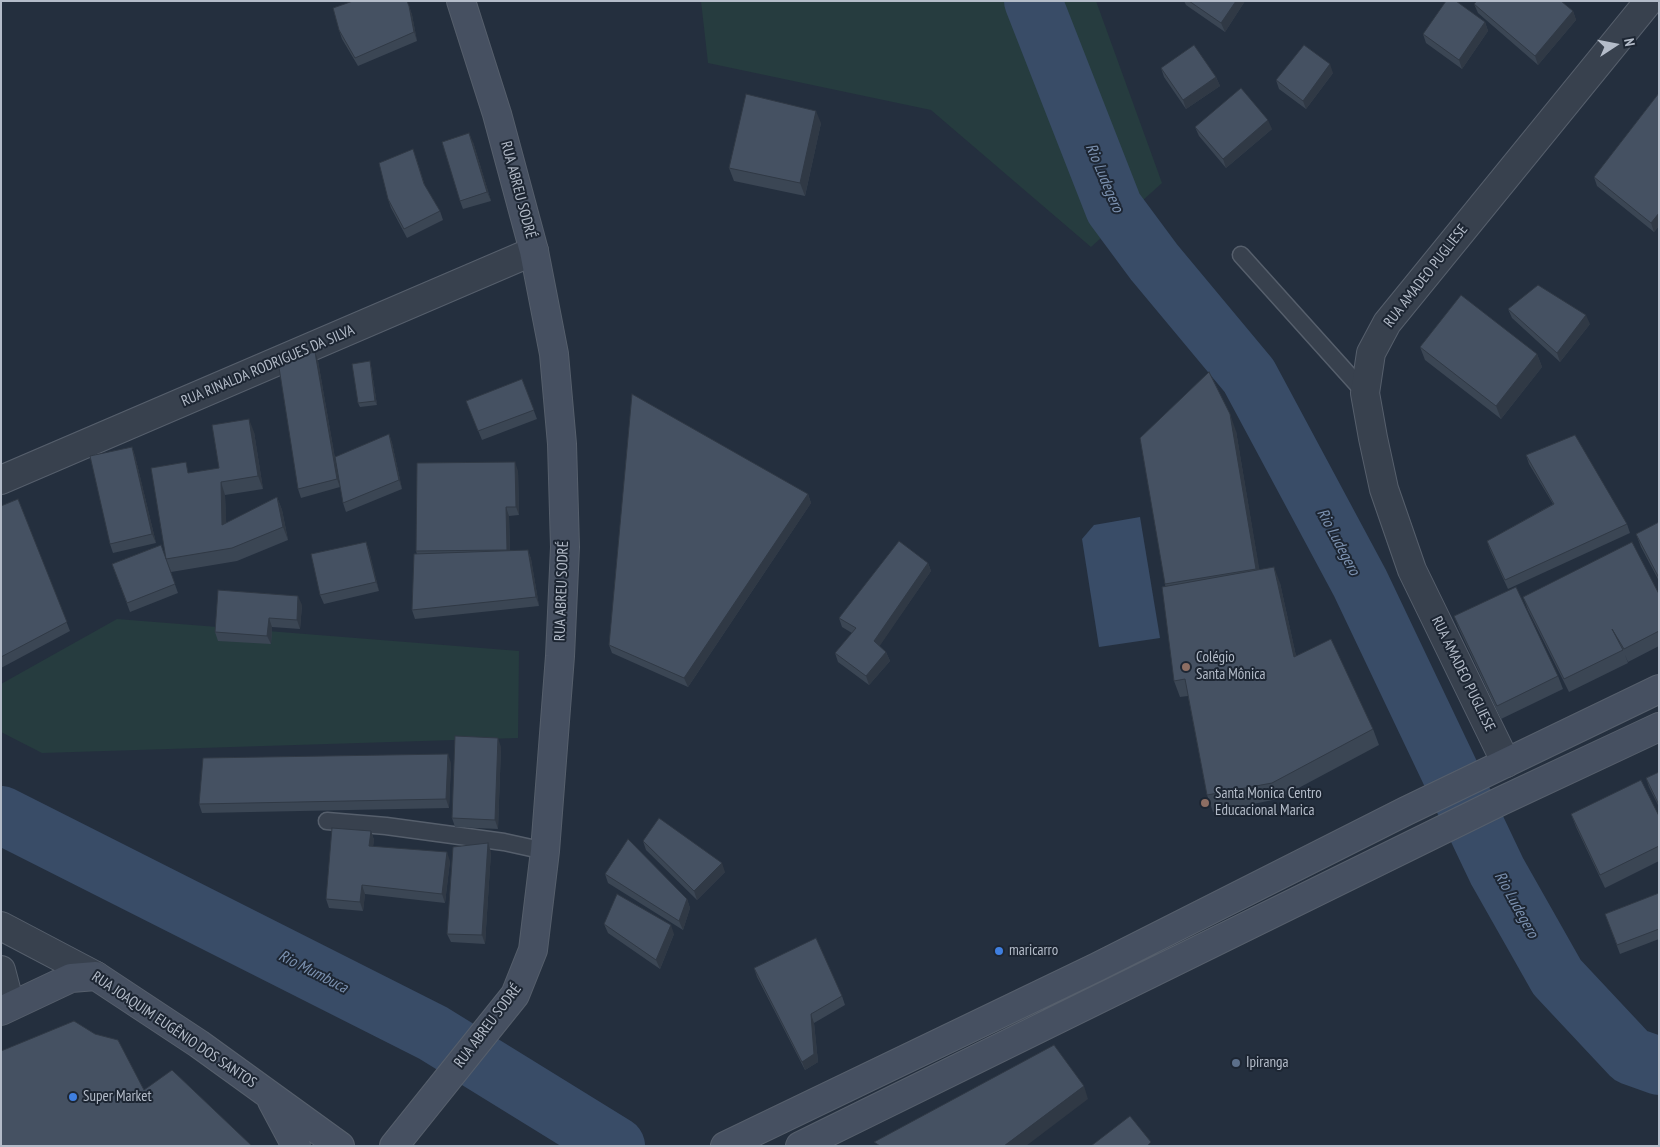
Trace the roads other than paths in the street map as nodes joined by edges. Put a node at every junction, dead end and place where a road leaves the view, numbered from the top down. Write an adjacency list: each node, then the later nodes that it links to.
1 (461, 1): 3 (main road, RUA ABREU SODRÉ)
2 (1649, 1): 5 (street, RUA AMADEO PUGLIESE)
3 (534, 252): 6 (street, RUA RINALDA RODRIGUES DA SILVA); 11 (main road, RUA ABREU SODRÉ)
4 (1241, 255): 5 (lane)
5 (1365, 393): 9 (street, RUA AMADEO PUGLIESE)
6 (1, 480)
7 (1659, 689): 9 (main road)
8 (1659, 727): 21 (main road)
9 (1496, 768): 18 (main road)
10 (327, 821): 11 (lane)
11 (545, 851): 17 (main road, RUA ABREU SODRÉ)
12 (1, 926): 14 (street, RUA JOAQUIM EUGÊNIO DOS SANTOS)
13 (1, 970): 15 (street)
14 (96, 976): 15 (main road); 16 (main road, RUA JOAQUIM EUGÊNIO DOS SANTOS)
15 (1, 1010)
16 (270, 1096): 19 (main road); 20 (main road, RUA JOAQUIM EUGÊNIO DOS SANTOS)
17 (400, 1139)
18 (731, 1143)
19 (296, 1146)
20 (340, 1146)
21 (800, 1146)

